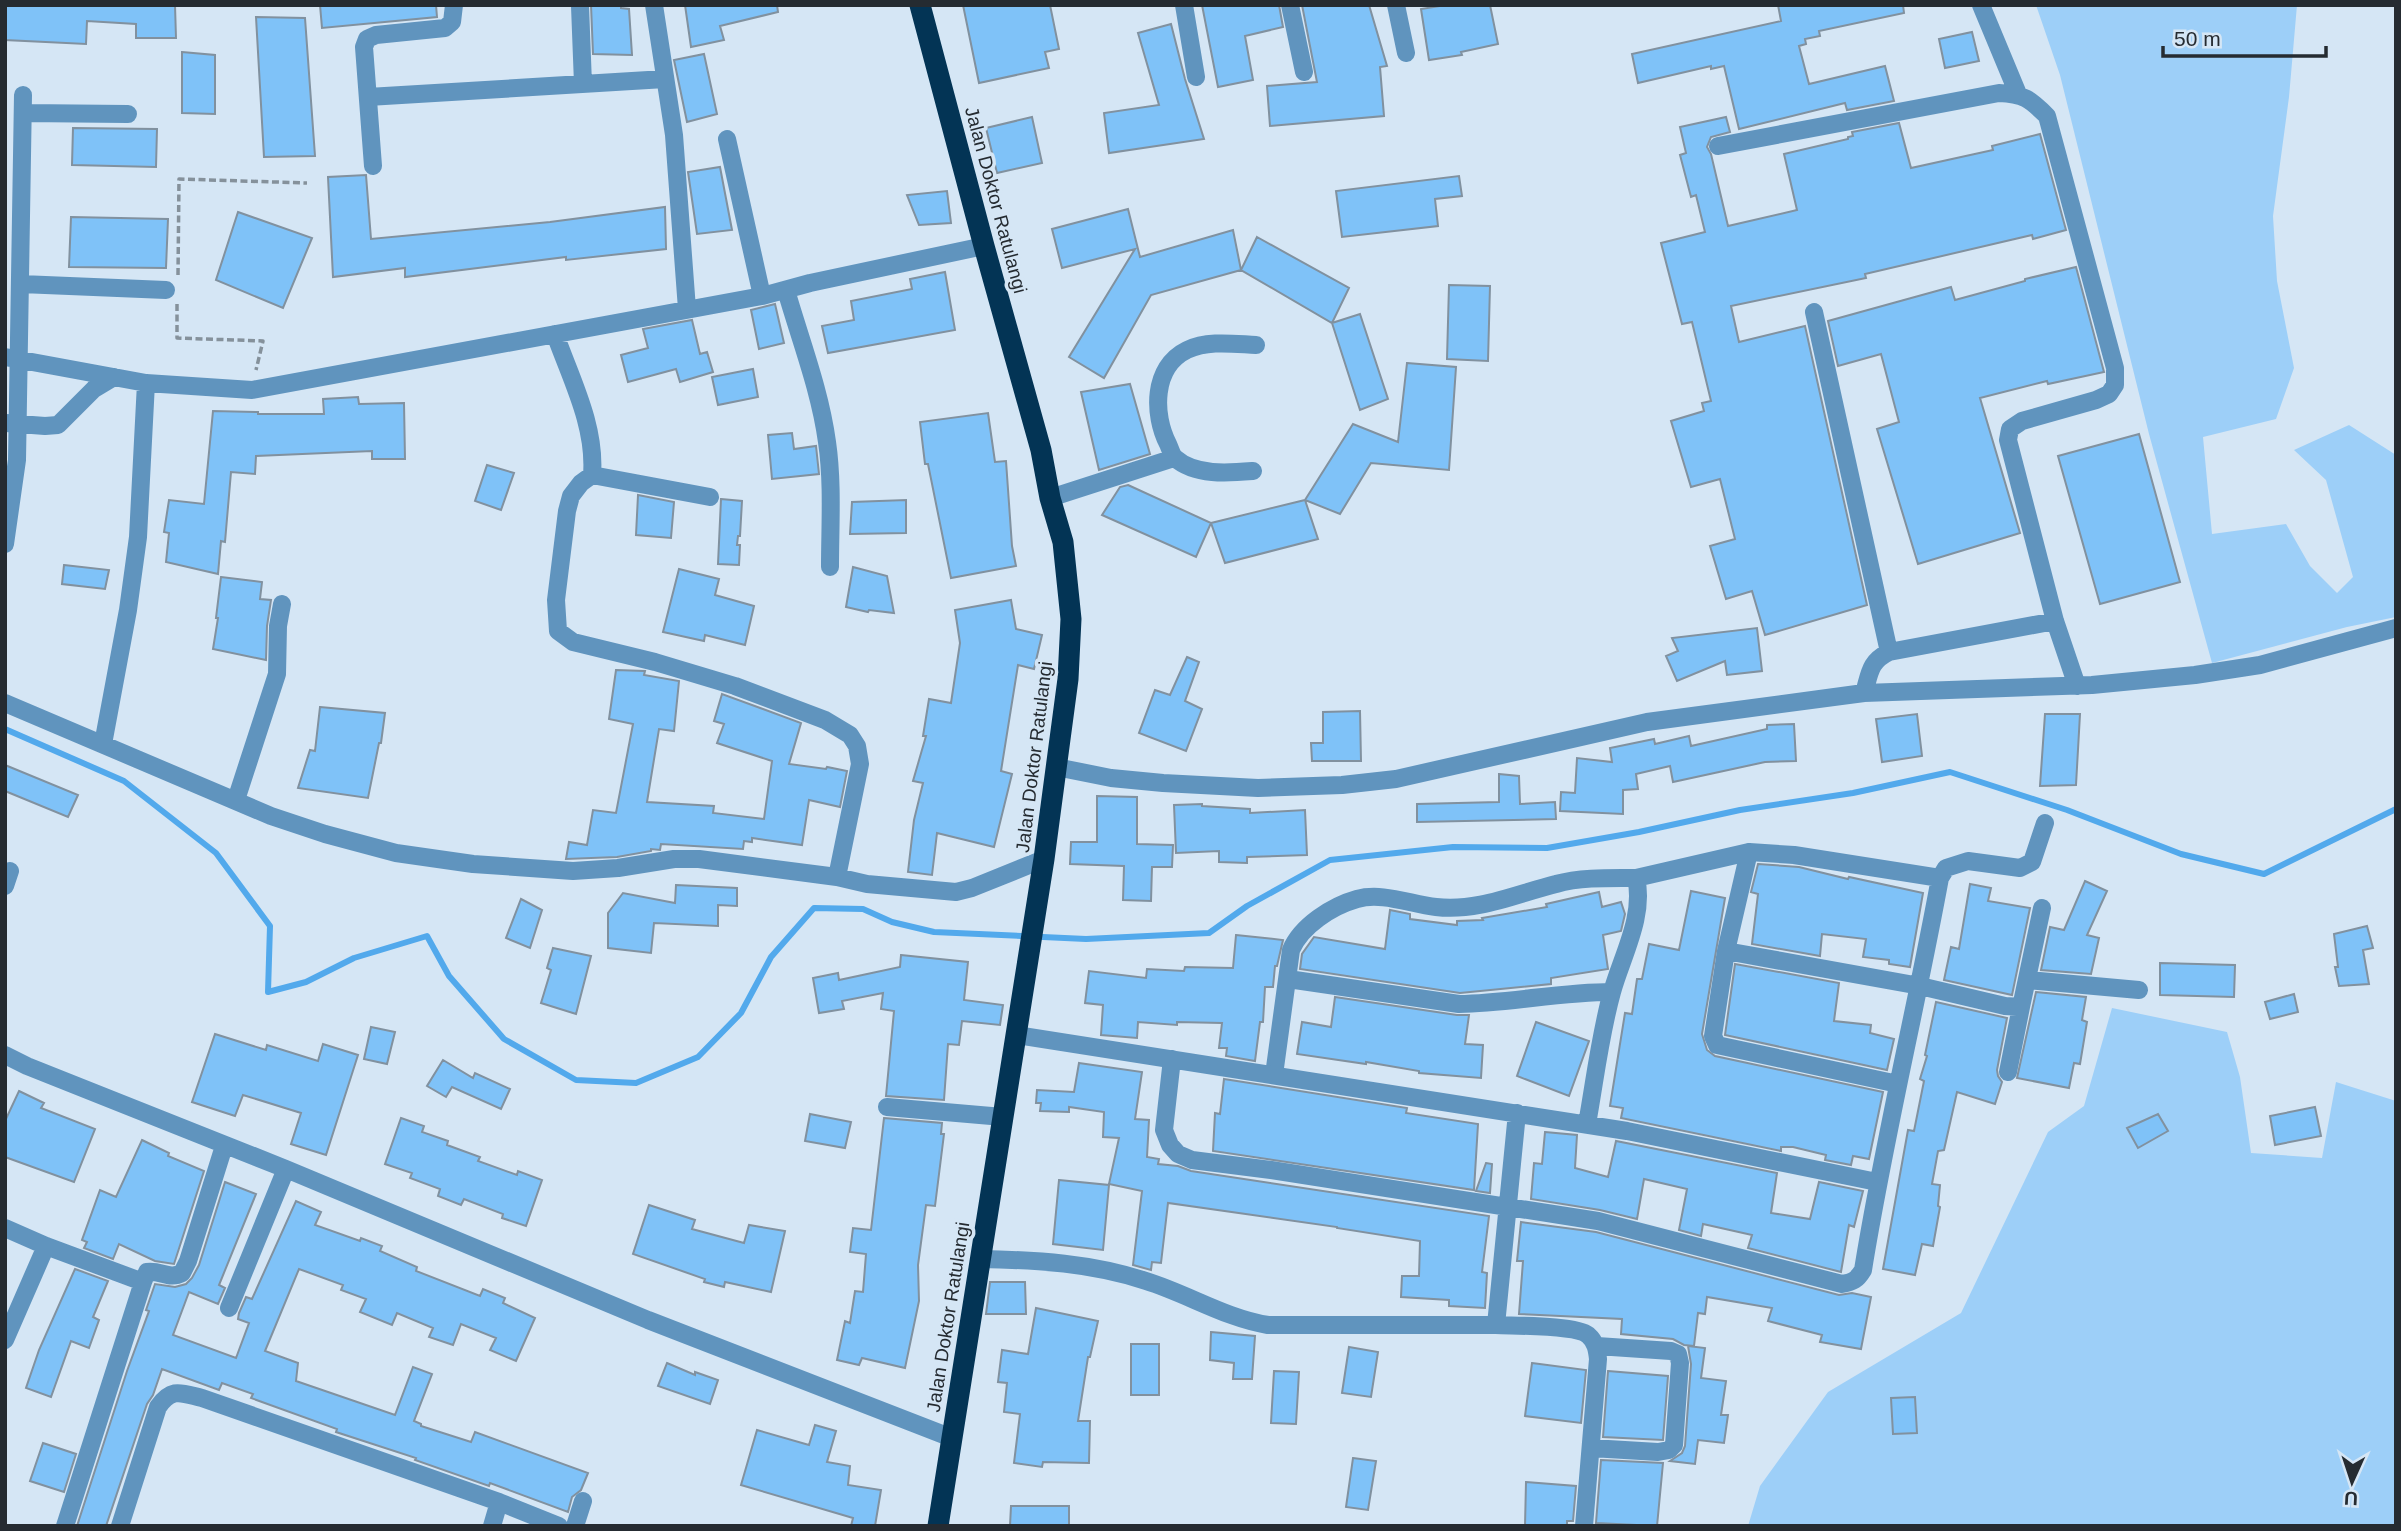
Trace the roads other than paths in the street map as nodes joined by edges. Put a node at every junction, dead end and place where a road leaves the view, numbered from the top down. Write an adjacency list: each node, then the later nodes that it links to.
1 (454, 5): 15 (street)
2 (654, 5): 12 (street)
3 (920, 5): 21 (highway, Jalan Doktor Ratulangi)
4 (1184, 5): 11 (street)
5 (1290, 5): 10 (street)
6 (1396, 5): 9 (street)
7 (1981, 5): 14 (street)
8 (580, 6): 13 (street)
9 (1406, 52)
10 (1304, 72)
11 (1196, 77)
12 (665, 79): 13 (street); 27 (street)
13 (583, 84): 15 (street)
14 (2018, 94): 18 (street); 43 (street)
15 (368, 97): 19 (street)
16 (128, 114): 20 (street)
17 (727, 139): 25 (street)
18 (1718, 146)
19 (373, 166)
20 (13, 236): 22 (street)
21 (984, 246): 23 (street); 39 (highway, Jalan Doktor Ratulangi)
22 (21, 284): 24 (street); 26 (street)
23 (786, 290): 25 (street); 41 (street)
24 (173, 291)
25 (762, 296): 27 (street)
26 (13, 307): 31 (street)
27 (687, 309): 29 (street)
28 (1814, 312): 45 (street)
29 (555, 334): 33 (street); 37 (street)
30 (1256, 345): 35 (street)
31 (12, 359): 32 (street); 34 (street)
32 (114, 377): 33 (street); 34 (street)
33 (146, 383): 49 (street)
34 (11, 423): 40 (street)
35 (1174, 458): 36 (street); 39 (street)
36 (1253, 471)
37 (592, 475): 38 (street); 55 (street)
38 (710, 497)
39 (1050, 498): 50 (highway, Jalan Doktor Ratulangi)
40 (5, 544)
41 (830, 567)
42 (282, 604): 51 (street)
43 (2054, 621): 45 (street); 46 (street)
44 (2396, 628): 46 (street)
45 (1889, 652): 47 (street)
46 (2077, 686): 47 (street)
47 (1864, 693): 50 (street)
48 (5, 703): 49 (street)
49 (103, 744): 51 (street)
50 (1056, 767): 54 (highway, Jalan Doktor Ratulangi)
51 (236, 800): 55 (street)
52 (2045, 823): 57 (street)
53 (1749, 852): 56 (street); 57 (street); 59 (street)
54 (1044, 859): 55 (street); 66 (highway, Jalan Doktor Ratulangi)
55 (837, 877)
56 (1636, 878): 60 (street); 64 (street)
57 (1940, 878): 62 (street)
58 (2042, 908): 61 (street)
59 (1726, 951): 62 (street); 71 (street)
60 (1288, 979): 64 (street); 70 (street)
61 (2028, 980): 63 (street); 65 (street)
62 (1920, 986): 65 (street); 71 (street)
63 (2139, 990)
64 (1612, 992): 75 (street)
65 (2021, 1007): 69 (street)
66 (1016, 1034): 68 (street); 74 (highway, Jalan Doktor Ratulangi)
67 (5, 1055): 76 (street)
68 (1172, 1059): 70 (street); 79 (street)
69 (2008, 1072)
70 (1274, 1075): 73 (street)
71 (1898, 1084): 78 (street)
72 (887, 1107): 74 (street)
73 (1517, 1113): 75 (street); 79 (street)
74 (1003, 1117): 82 (highway, Jalan Doktor Ratulangi)
75 (1587, 1124): 78 (street)
76 (224, 1146): 77 (street); 83 (street)
77 (286, 1169): 84 (street); 88 (street)
78 (1877, 1182): 79 (street)
79 (1508, 1208): 85 (street)
80 (5, 1228): 81 (street)
81 (46, 1246): 83 (street); 86 (street)
82 (980, 1259): 85 (street); 88 (highway, Jalan Doktor Ratulangi)
83 (143, 1282): 92 (street)
84 (229, 1308)
85 (1496, 1325): 87 (street)
86 (5, 1340)
87 (1597, 1346): 89 (street); 89 (street)
88 (952, 1438): 97 (highway, Jalan Doktor Ratulangi)
89 (1591, 1448): 98 (street)
90 (583, 1501): 96 (street)
91 (499, 1502): 93 (street); 94 (street); 95 (street)
92 (65, 1526)
93 (120, 1526)
94 (492, 1526)
95 (559, 1526)
96 (575, 1526)
97 (938, 1526)
98 (1584, 1526)

